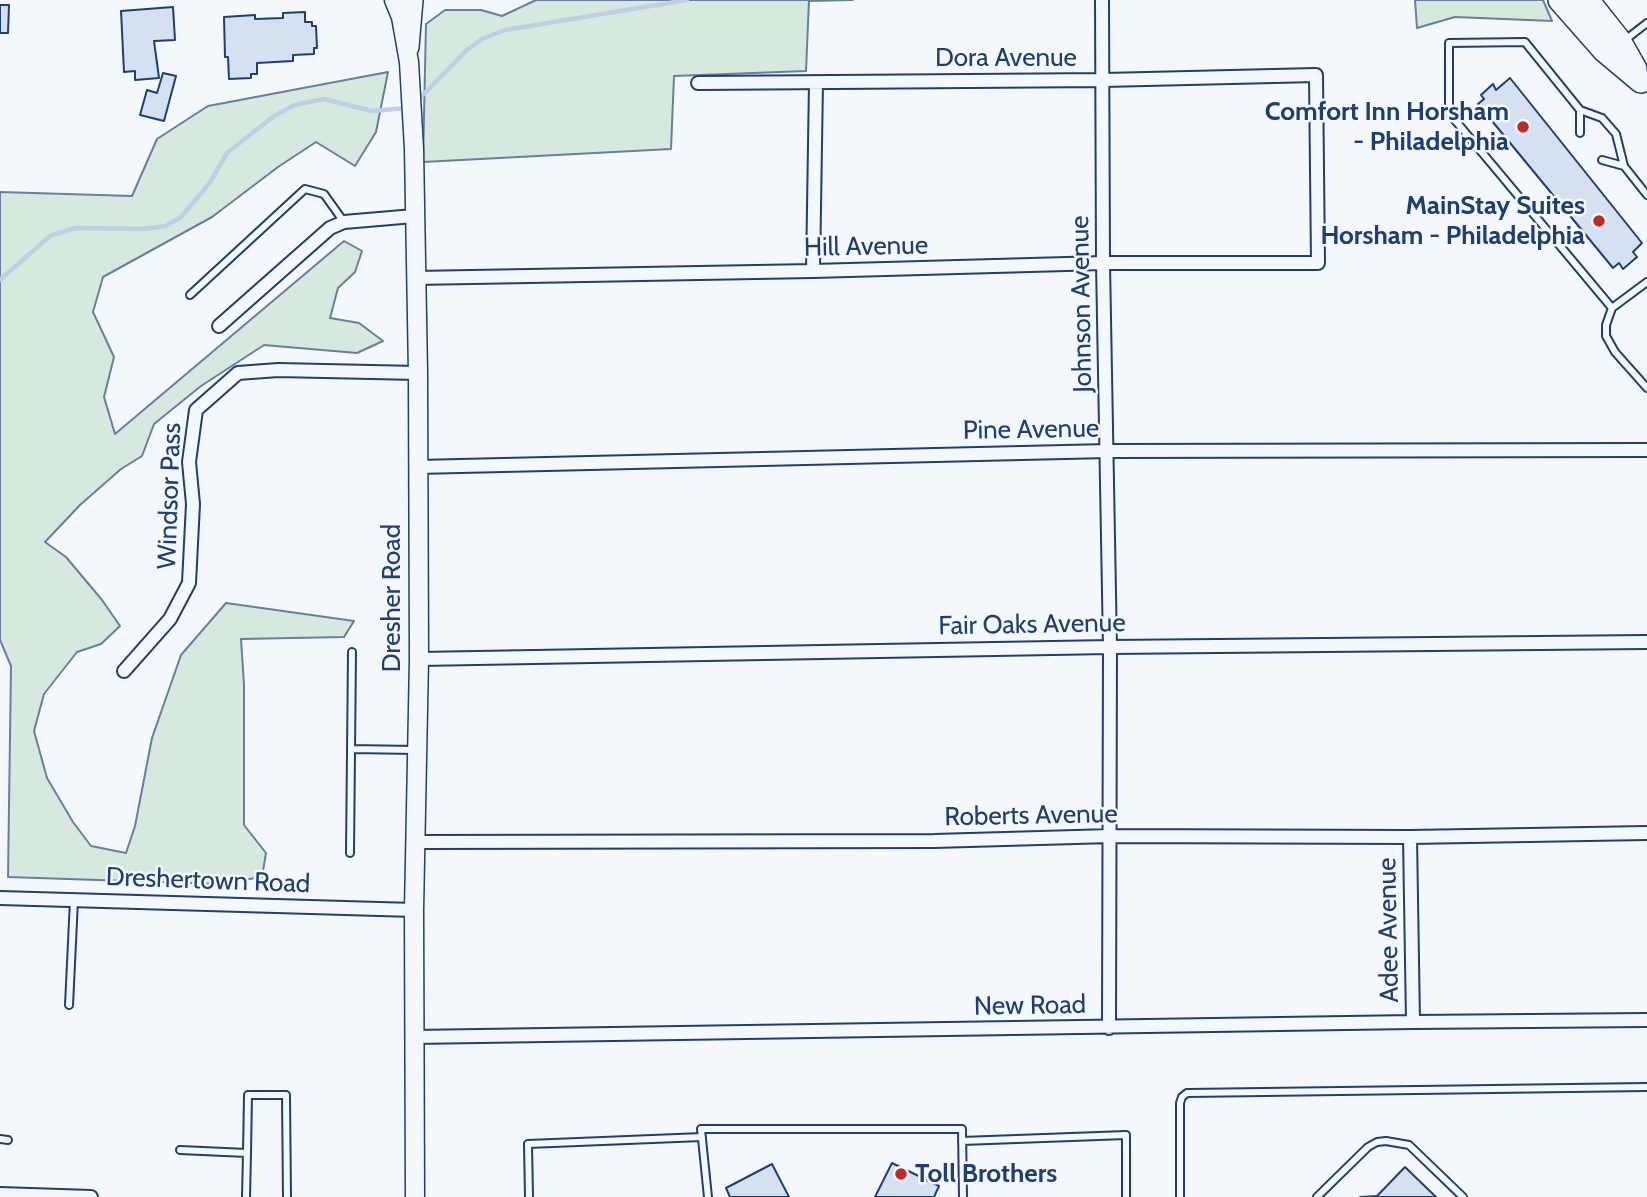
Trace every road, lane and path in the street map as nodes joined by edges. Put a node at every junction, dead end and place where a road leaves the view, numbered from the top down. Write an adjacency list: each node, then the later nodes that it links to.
1 (394, 0): 8 (main road, Dresher Road)
2 (412, 0): 8 (main road)
3 (1102, 0): 10 (street, Johnson Avenue)
4 (1560, 0): 9 (highway)
5 (1587, 0): 7 (highway)
6 (1647, 23): 7 (lane)
7 (1621, 43): 9 (highway)
8 (408, 55): 18 (main road, Dresher Road)
9 (1641, 74)
10 (1104, 80): 11 (street, Dora Avenue); 20 (street, Johnson Avenue); 21 (street, Dora Avenue)
11 (816, 82): 12 (street, Dora Avenue); 22 (street)
12 (698, 83)
13 (1580, 110): 14 (lane); 16 (lane); 26 (lane)
14 (1580, 133)
15 (1602, 160): 16 (lane)
16 (1624, 166): 17 (lane)
17 (1647, 195)
18 (414, 216): 19 (street); 23 (main road, Dresher Road)
19 (344, 222): 25 (lane); 27 (street)
20 (1103, 263): 21 (street, Hill Avenue); 22 (street, Hill Avenue); 31 (street, Johnson Avenue)
21 (1318, 263)
22 (813, 271): 23 (street, Hill Avenue)
23 (415, 278): 28 (main road, Dresher Road)
24 (1647, 282): 26 (lane)
25 (190, 295)
26 (1612, 308): 29 (lane)
27 (219, 326)
28 (418, 373): 32 (main road, Dresher Road); 37 (street, Windsor Pass)
29 (1647, 388)
30 (1647, 450): 31 (street, Pine Avenue)
31 (1108, 452): 32 (street, Pine Avenue); 34 (street, Johnson Avenue)
32 (417, 467): 36 (main road, Dresher Road)
33 (1647, 642): 34 (street, Fair Oaks Avenue)
34 (1110, 647): 36 (street, Fair Oaks Avenue); 41 (street, Johnson Avenue)
35 (352, 652): 38 (lane)
36 (419, 659): 39 (main road, Dresher Road)
37 (124, 671)
38 (351, 749): 39 (lane); 44 (lane)
39 (418, 750): 43 (main road, Dresher Road)
40 (1647, 832): 42 (street, Roberts Avenue)
41 (1111, 836): 42 (street, Roberts Avenue); 43 (street, Roberts Avenue); 51 (street, Johnson Avenue)
42 (1410, 837): 50 (street, Adee Avenue)
43 (417, 842): 47 (main road, Dresher Road)
44 (350, 853)
45 (0, 898): 46 (street, Dreshertown Road)
46 (74, 901): 47 (street, Dreshertown Road); 48 (lane)
47 (414, 910): 52 (main road, Dresher Road)
48 (69, 1005)
49 (1647, 1020): 50 (street, New Road)
50 (1413, 1021): 51 (street, New Road)
51 (1110, 1028): 52 (street, New Road)
52 (413, 1037): 62 (main road, Dresher Road)
53 (1647, 1087): 67 (lane)
54 (702, 1137): 55 (lane); 63 (lane); 64 (lane)
55 (962, 1141): 65 (lane); 66 (lane)
56 (180, 1150): 57 (lane)
57 (247, 1153): 60 (lane); 61 (lane)
58 (0, 1194): 59 (street)
59 (91, 1197)
60 (246, 1197)
61 (286, 1197)
62 (415, 1197)
63 (529, 1197)
64 (708, 1197)
65 (963, 1197)
66 (1126, 1197)
67 (1180, 1197)
68 (1317, 1197): 69 (lane)
69 (1463, 1197)

